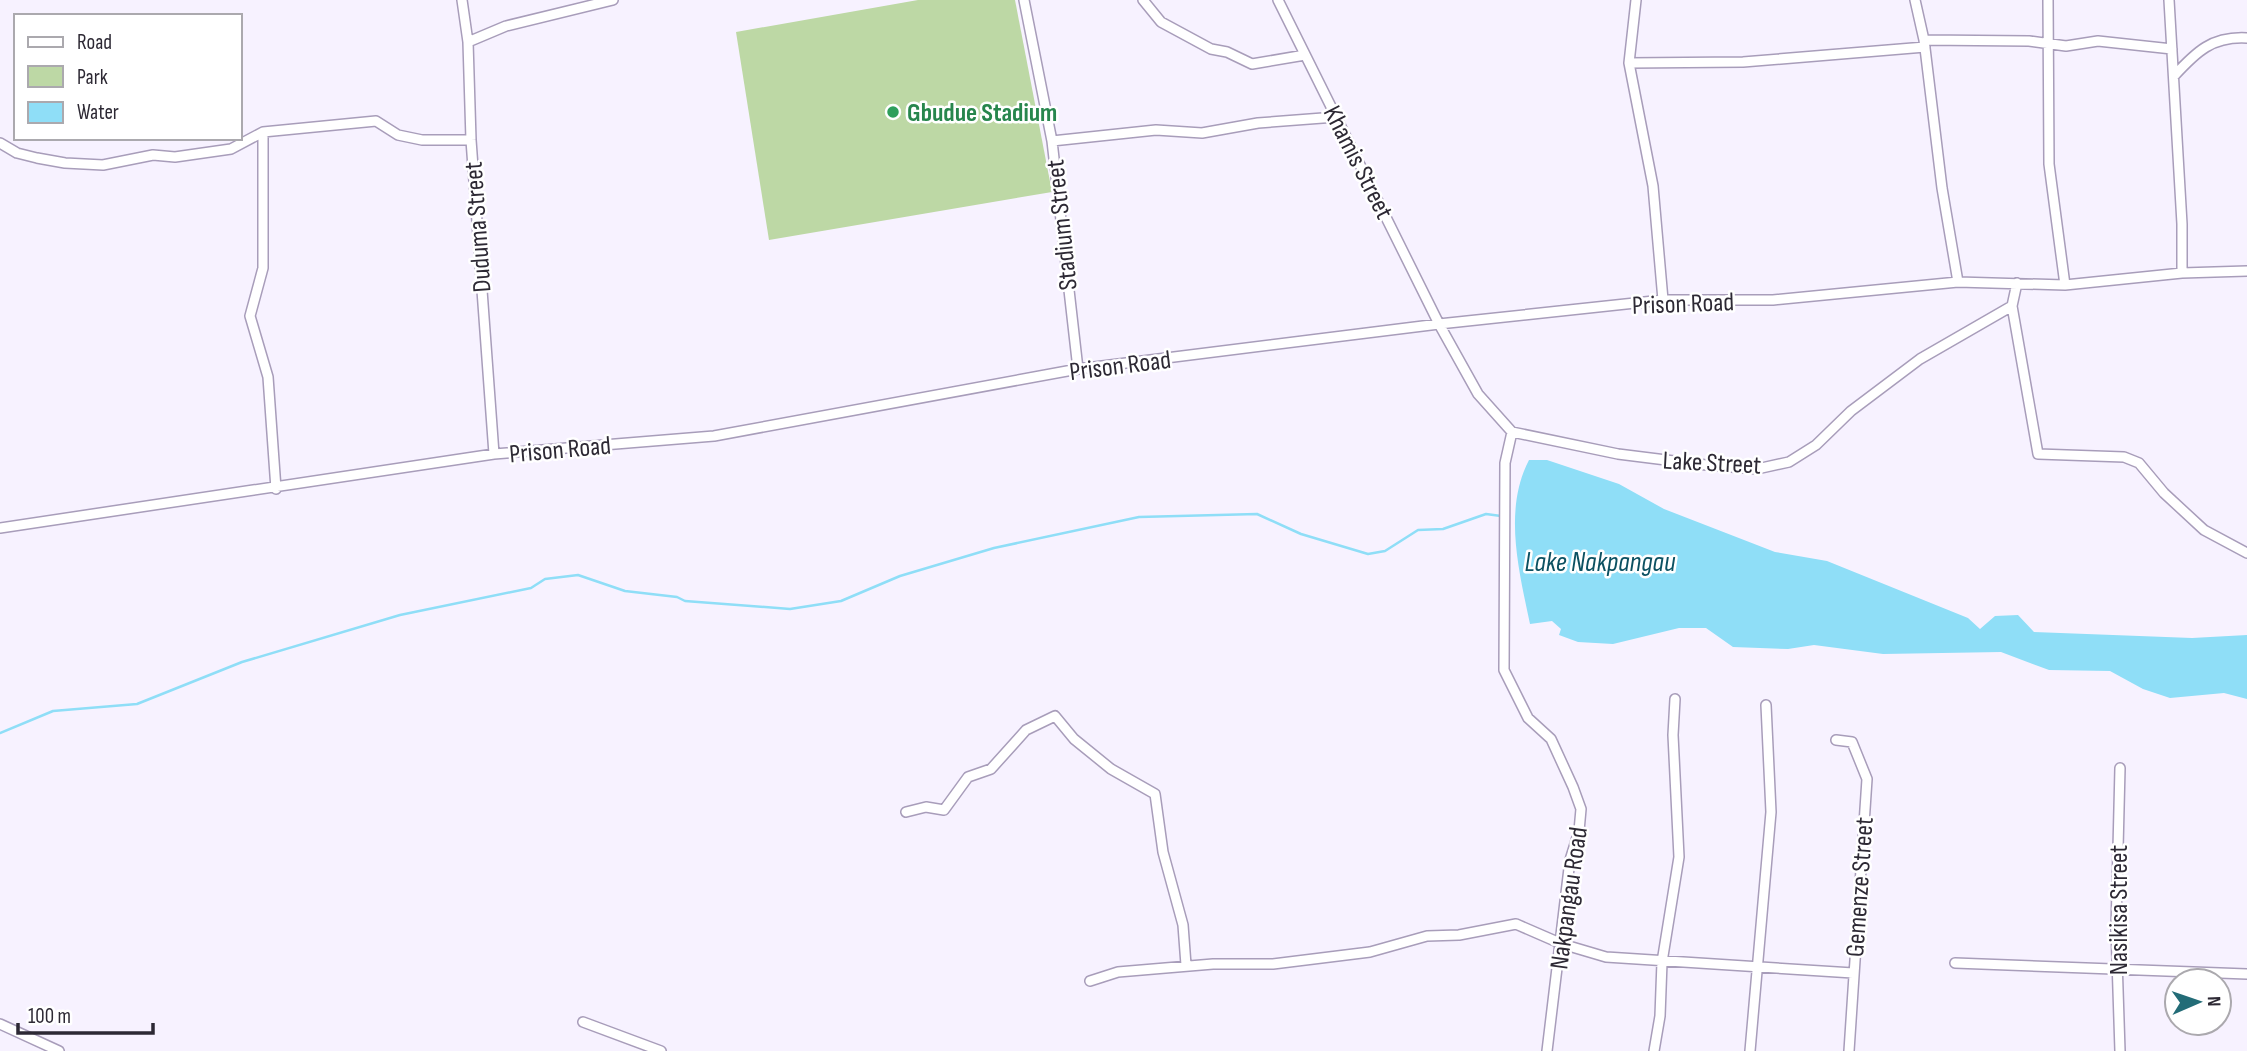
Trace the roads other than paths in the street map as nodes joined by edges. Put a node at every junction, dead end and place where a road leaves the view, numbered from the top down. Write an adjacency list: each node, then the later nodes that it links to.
1 (462, 0): 11 (street, Duduma Street)
2 (612, 0): 11 (street)
3 (1024, 0): 21 (street, Stadium Street)
4 (1143, 0): 15 (street)
5 (1278, 0): 15 (street, Khamis Street)
6 (1636, 0): 16 (street)
7 (1915, 0): 12 (street)
8 (2048, 0): 13 (street)
9 (2169, 0): 14 (street)
10 (2247, 38): 17 (street)
11 (468, 42): 20 (street, Duduma Street)
12 (1925, 44): 13 (street); 16 (street); 25 (street)
13 (2049, 44): 14 (street); 27 (street)
14 (2172, 49): 17 (street)
15 (1306, 55): 18 (street, Khamis Street)
16 (1629, 63): 28 (street)
17 (2174, 76): 24 (street)
18 (1336, 117): 21 (street); 30 (street, Khamis Street)
19 (262, 132): 20 (street); 22 (street); 34 (street)
20 (471, 140): 33 (street, Duduma Street)
21 (1052, 141): 31 (street, Stadium Street)
22 (0, 144)
23 (2247, 271): 24 (street, Prison Road)
24 (2182, 273): 27 (street, Prison Road)
25 (1958, 282): 26 (street, Prison Road); 28 (street, Prison Road)
26 (2017, 283): 27 (street, Prison Road); 29 (street)
27 (2065, 285)
28 (1663, 300): 30 (street, Prison Road)
29 (2012, 306): 32 (street, Lake Street); 36 (street)
30 (1439, 324): 31 (street, Prison Road); 32 (street)
31 (1078, 369): 33 (street, Prison Road)
32 (1512, 432): 42 (street, Nakpangau Road)
33 (494, 454): 34 (street, Prison Road)
34 (276, 489): 35 (street, Prison Road)
35 (0, 528)
36 (2247, 554)
37 (1675, 699): 43 (street)
38 (1766, 705): 45 (street)
39 (1836, 740): 48 (street, Gemenze Street)
40 (2120, 768): 47 (street, Nasikisa Street)
41 (906, 811): 46 (street)
42 (1562, 944): 43 (street); 46 (street); 55 (street, Nakpangau Road)
43 (1662, 962): 45 (street); 56 (street)
44 (1955, 963): 47 (street)
45 (1755, 964): 48 (street); 57 (street)
46 (1186, 965): 50 (street)
47 (2119, 971): 49 (street); 59 (street, Nasikisa Street)
48 (1853, 973): 58 (street, Gemenze Street)
49 (2247, 974)
50 (1090, 981)
51 (583, 1023): 54 (street)
52 (0, 1024): 53 (street)
53 (59, 1051)
54 (661, 1051)
55 (1547, 1051)
56 (1654, 1051)
57 (1750, 1051)
58 (1849, 1051)
59 (2120, 1051)

